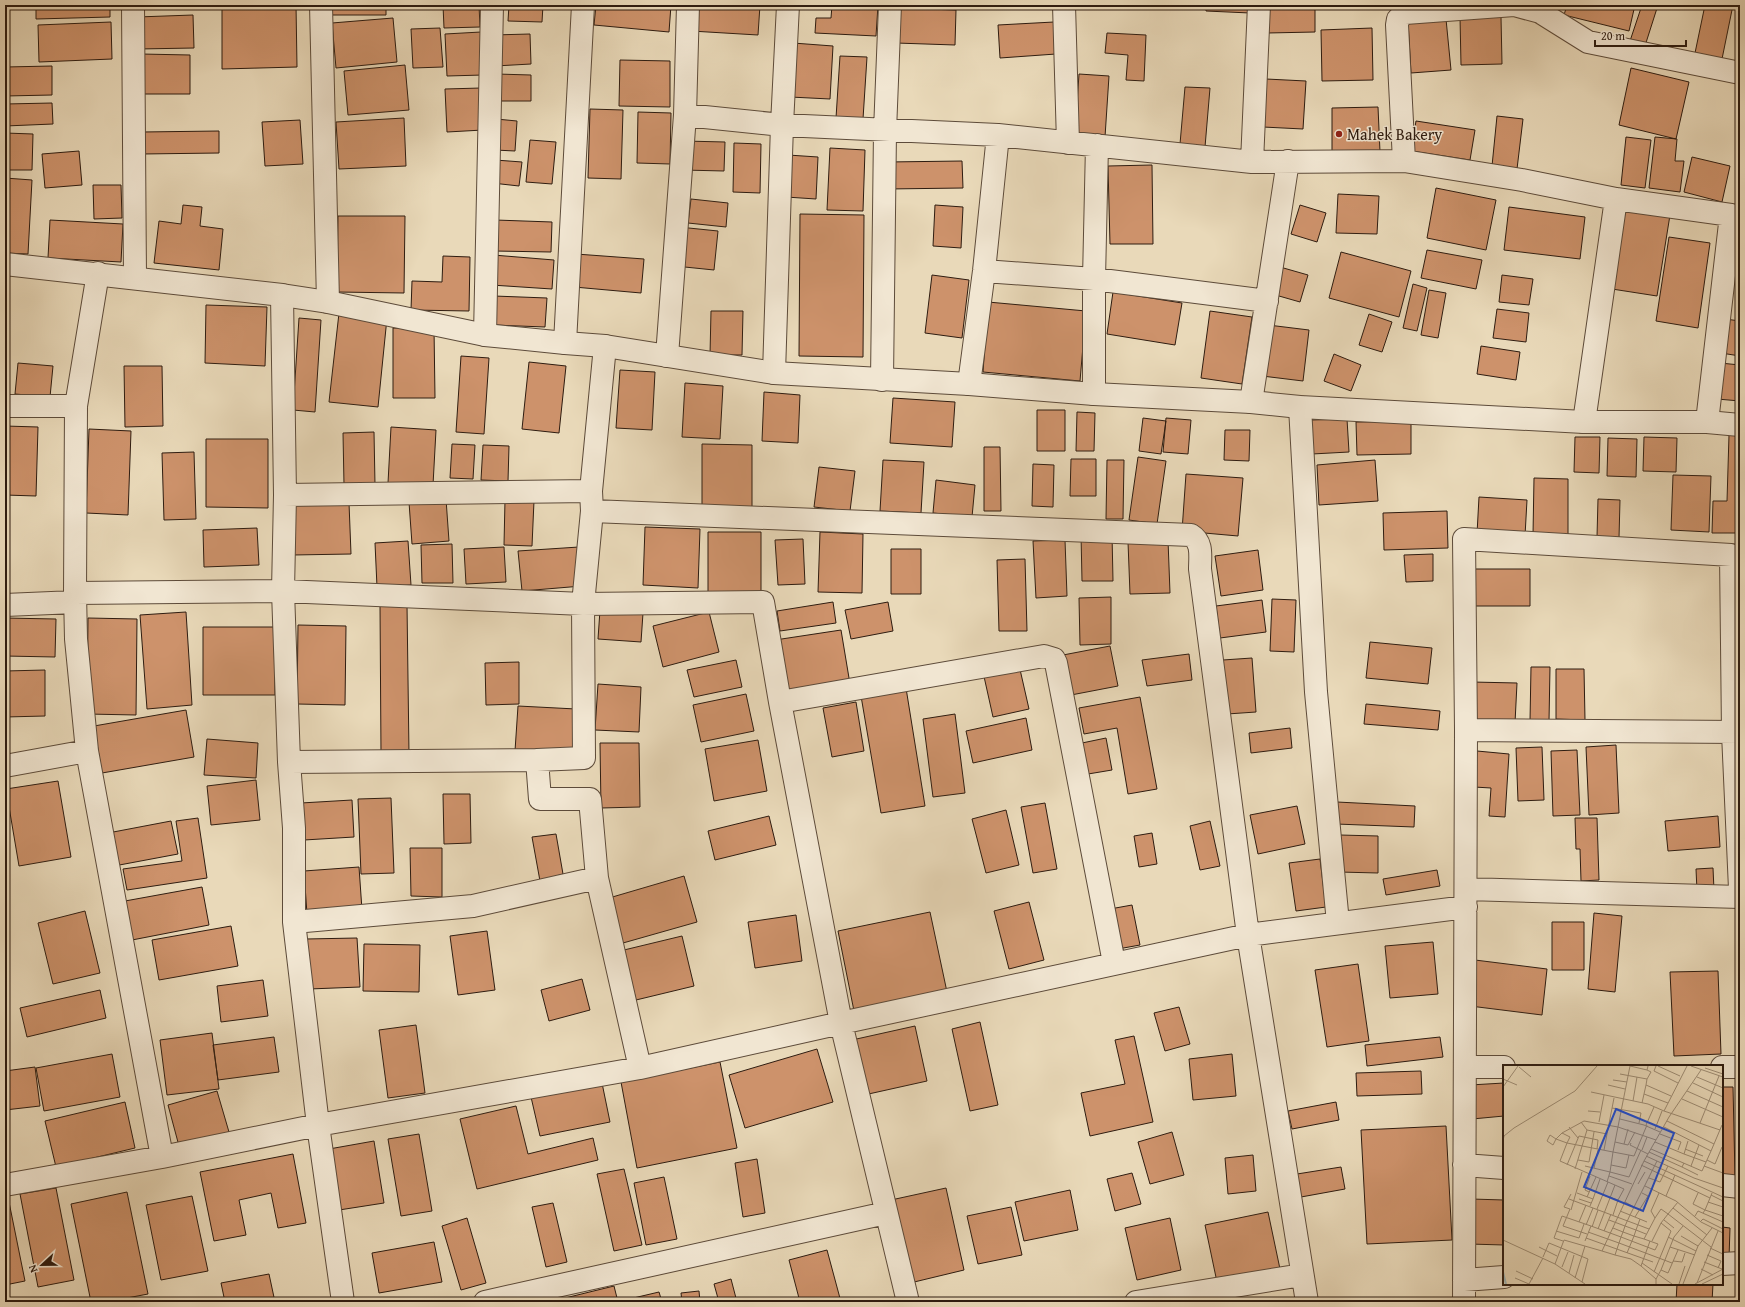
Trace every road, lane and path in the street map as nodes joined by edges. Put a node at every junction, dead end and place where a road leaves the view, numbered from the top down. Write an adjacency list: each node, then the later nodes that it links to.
1 (133, 5): 25 (street)
2 (321, 5): 29 (street)
3 (492, 5): 30 (street)
4 (583, 5): 31 (street)
5 (688, 5): 11 (street)
6 (788, 5): 12 (street)
7 (890, 5): 13 (street)
8 (1064, 5): 15 (street)
9 (1258, 5): 19 (street)
10 (1740, 73): 18 (street)
11 (685, 115): 12 (street); 33 (street)
12 (782, 125): 13 (street); 34 (street)
13 (885, 131): 14 (street); 35 (street)
14 (998, 135): 15 (street); 23 (street)
15 (1068, 143): 16 (street)
16 (1097, 145): 19 (street); 26 (street)
17 (1288, 161): 18 (street); 19 (street); 28 (street)
18 (1404, 161): 20 (street)
19 (1252, 162)
20 (1616, 199): 21 (street); 42 (street)
21 (1735, 215): 43 (street)
22 (5, 264): 24 (street)
23 (984, 271): 26 (street); 36 (street)
24 (98, 273): 25 (street); 40 (street)
25 (134, 278): 27 (street)
26 (1094, 279): 28 (street); 37 (street)
27 (282, 295): 29 (street); 45 (street)
28 (1267, 301): 38 (street)
29 (328, 302): 30 (street)
30 (485, 334): 31 (street)
31 (565, 343): 32 (street)
32 (605, 346): 33 (street); 46 (street)
33 (666, 356): 34 (street)
34 (774, 373): 35 (street)
35 (882, 380): 36 (street)
36 (969, 384): 37 (street)
37 (1094, 394): 38 (street)
38 (1252, 402): 41 (street)
39 (5, 406): 40 (street)
40 (76, 406): 49 (street)
41 (1300, 407): 42 (street); 64 (street)
42 (1584, 422): 43 (street)
43 (1707, 422): 44 (street)
44 (1740, 424)
45 (285, 495): 46 (street); 48 (street)
46 (592, 501): 51 (street); 65 (street)
47 (1736, 555): 53 (street); 54 (street)
48 (283, 591): 49 (street); 51 (street); 57 (street)
49 (75, 598): 50 (street); 55 (street)
50 (5, 604)
51 (583, 604): 52 (street); 56 (street)
52 (780, 702): 66 (street); 67 (street)
53 (1466, 730): 54 (street); 62 (street)
54 (1736, 733): 60 (street)
55 (87, 751): 58 (street); 74 (street)
56 (537, 760): 57 (street); 59 (street)
57 (288, 762): 63 (street)
58 (5, 766)
59 (597, 878): 63 (street); 72 (street)
60 (1740, 889)
61 (1740, 897): 62 (street)
62 (1466, 898): 64 (street); 68 (street)
63 (294, 922): 73 (street)
64 (1338, 923): 65 (street)
65 (1248, 935): 66 (street); 83 (street)
66 (1114, 963): 67 (street)
67 (841, 1023): 72 (street); 80 (street)
68 (1466, 1067): 69 (street); 75 (street)
69 (1503, 1067)
70 (1723, 1067): 71 (street)
71 (1740, 1067)
72 (640, 1068): 73 (street)
73 (318, 1125): 74 (street); 87 (street)
74 (162, 1157): 77 (street)
75 (1464, 1165): 76 (street); 85 (street)
76 (1503, 1168)
77 (5, 1185)
78 (1723, 1186): 79 (street)
79 (1740, 1187)
80 (886, 1213): 86 (street); 89 (street)
81 (1740, 1263): 82 (street)
82 (1723, 1264)
83 (1302, 1275): 90 (street); 91 (street)
84 (1503, 1278): 85 (street)
85 (1464, 1280): 92 (street)
86 (544, 1295): 88 (street)
87 (343, 1302)
88 (484, 1302)
89 (908, 1302)
90 (1136, 1302)
91 (1307, 1302)
92 (1464, 1302)

